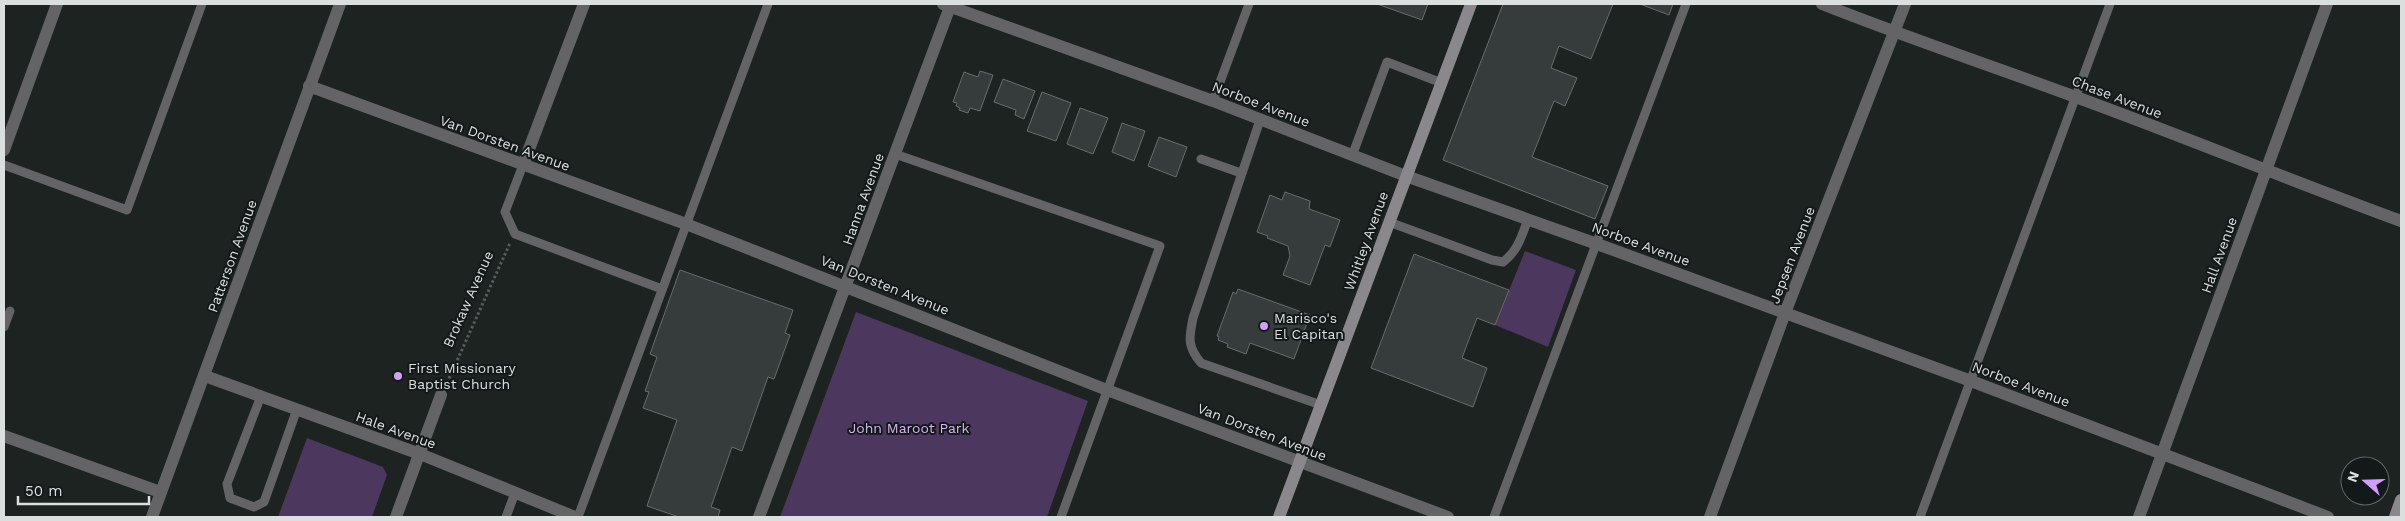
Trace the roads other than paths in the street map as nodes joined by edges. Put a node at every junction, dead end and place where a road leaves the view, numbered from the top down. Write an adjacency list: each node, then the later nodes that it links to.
1 (57, 4): 20 (street)
2 (202, 4): 24 (lane)
3 (340, 4): 16 (street, Patterson Avenue)
4 (584, 4): 25 (street)
5 (768, 4): 32 (lane)
6 (1249, 4): 18 (lane)
7 (1471, 4): 15 (street, Whitley Avenue)
8 (1686, 4): 33 (lane)
9 (1822, 4): 14 (street, Chase Avenue)
10 (1905, 4): 14 (street, Jepsen Avenue)
11 (2110, 4): 17 (lane)
12 (2327, 4): 26 (street, Hall Avenue)
13 (948, 5): 18 (street, Norboe Avenue); 21 (street, Hanna Avenue)
14 (1894, 33): 17 (street, Chase Avenue); 37 (street, Jepsen Avenue)
15 (1442, 83): 22 (lane); 28 (street, Whitley Avenue)
16 (309, 86): 25 (street, Van Dorsten Avenue); 39 (street, Patterson Avenue)
17 (2074, 96): 26 (street, Chase Avenue); 40 (lane)
18 (1213, 102): 19 (street, Norboe Avenue)
19 (1260, 120): 22 (street, Norboe Avenue); 27 (lane)
20 (4, 150)
21 (896, 154): 34 (street, Hanna Avenue); 41 (lane)
22 (1352, 156): 28 (street, Norboe Avenue)
23 (1201, 159): 27 (lane)
24 (4, 165)
25 (523, 165): 32 (street, Van Dorsten Avenue); 35 (lane)
26 (2266, 171): 30 (street, Chase Avenue); 48 (street, Hall Avenue)
27 (1241, 173): 44 (lane)
28 (1406, 176): 29 (street, Norboe Avenue); 31 (street, Whitley Avenue)
29 (1528, 219): 31 (lane); 33 (street, Norboe Avenue)
30 (2401, 221)
31 (1389, 222): 44 (street, Whitley Avenue)
32 (686, 224): 34 (street, Van Dorsten Avenue); 35 (lane)
33 (1597, 244): 37 (street, Norboe Avenue); 62 (lane)
34 (847, 286): 41 (street, Van Dorsten Avenue); 58 (street, Hanna Avenue)
35 (662, 289): 57 (lane)
36 (10, 311): 38 (lane)
37 (1785, 313): 40 (street, Norboe Avenue); 63 (street, Jepsen Avenue)
38 (4, 327)
39 (205, 376): 43 (street, Hale Avenue); 50 (street, Patterson Avenue)
40 (1971, 381): 48 (street, Norboe Avenue); 64 (lane)
41 (1107, 390): 49 (street, Van Dorsten Avenue); 59 (lane)
42 (441, 395): 47 (street)
43 (261, 396): 45 (street, Hale Avenue); 45 (lane)
44 (1321, 405): 49 (street, Whitley Avenue)
45 (297, 409): 47 (street, Hale Avenue)
46 (4, 436): 50 (street)
47 (420, 454): 51 (street, Hale Avenue); 55 (street)
48 (2163, 454): 65 (street, Hall Avenue); 66 (street, Norboe Avenue)
49 (1299, 462): 60 (street, Whitley Avenue); 61 (street, Van Dorsten Avenue)
50 (160, 492): 54 (street, Patterson Avenue)
51 (515, 493): 53 (street, Hale Avenue); 56 (lane)
52 (2401, 500): 67 (street)
53 (552, 513): 57 (street, Hale Avenue)
54 (152, 517)
55 (396, 517)
56 (506, 517)
57 (577, 517)
58 (759, 517)
59 (1061, 517)
60 (1279, 517)
61 (1448, 517)
62 (1494, 517)
63 (1710, 517)
64 (1920, 517)
65 (2139, 517)
66 (2328, 517)
67 (2395, 517)

